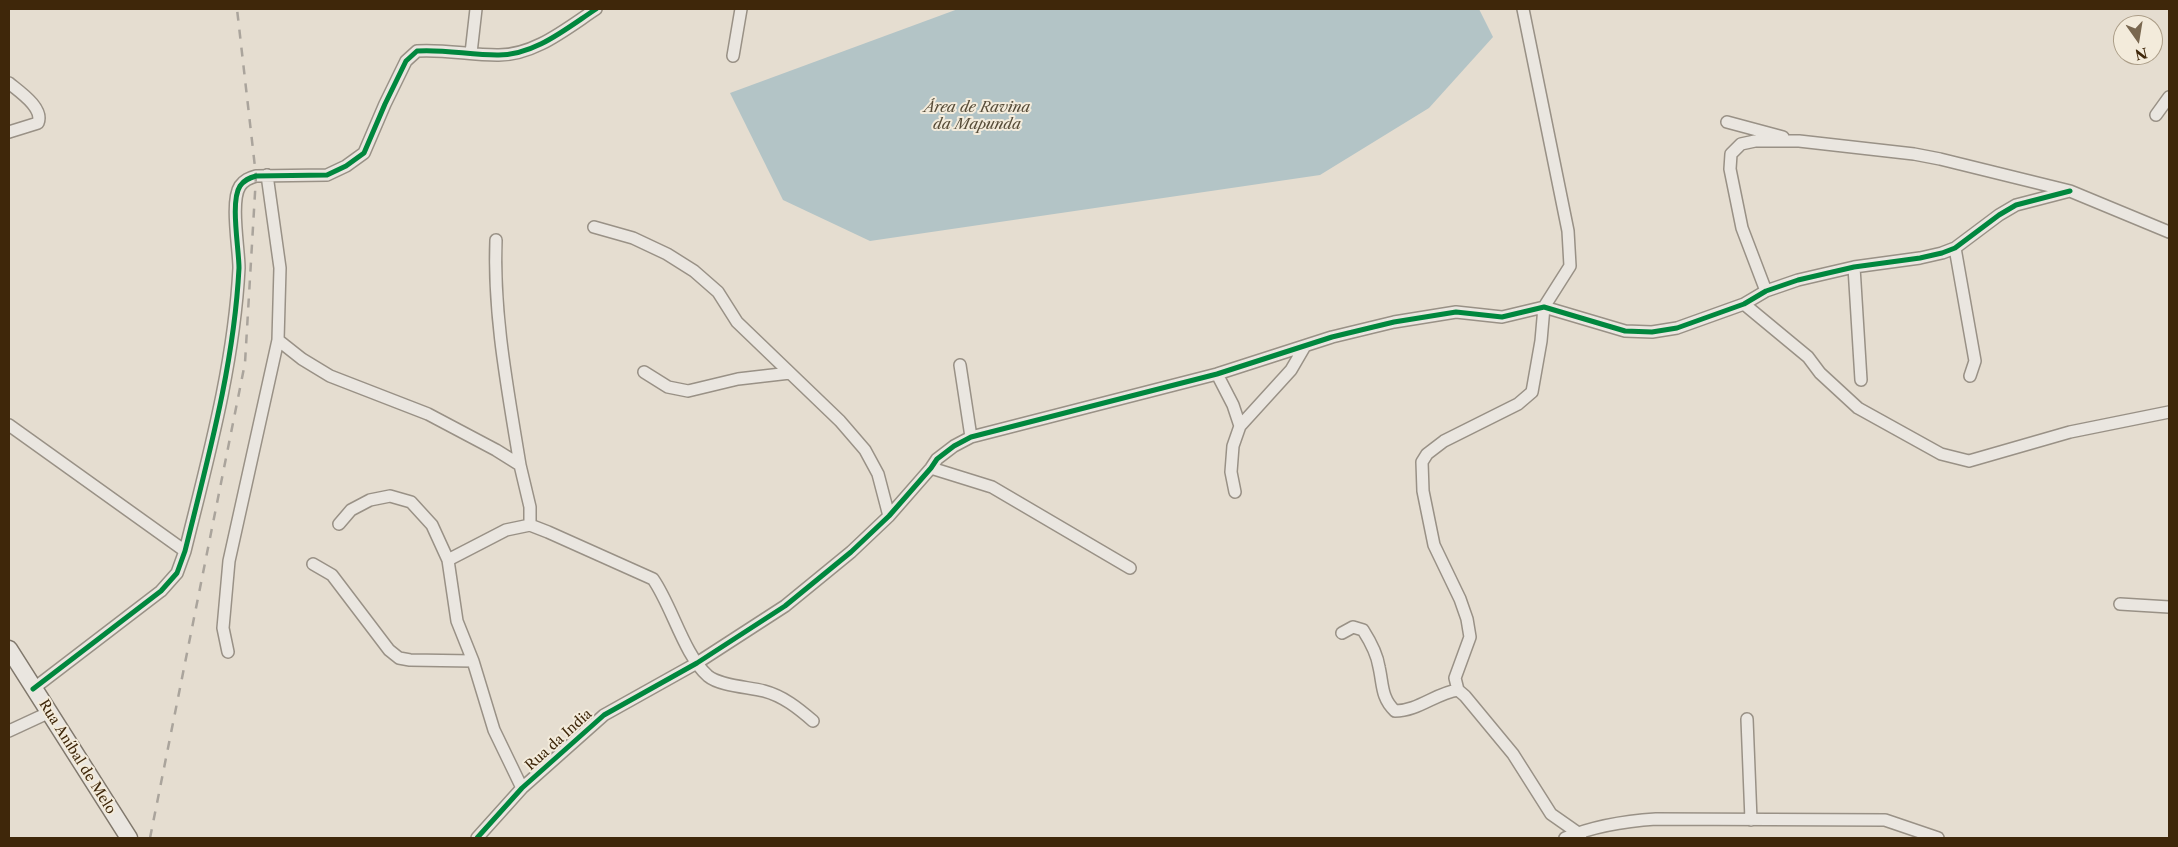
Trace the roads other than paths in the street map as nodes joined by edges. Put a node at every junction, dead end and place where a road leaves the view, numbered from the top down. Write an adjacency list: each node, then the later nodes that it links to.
1 (476, 9): 5 (street)
2 (596, 9): 5 (street)
3 (741, 9): 6 (street)
4 (1523, 9): 22 (street)
5 (471, 53): 13 (street)
6 (733, 56)
7 (9, 83): 11 (street)
8 (2169, 97): 9 (street)
9 (2156, 115)
10 (1727, 122): 12 (street)
11 (9, 132)
12 (1799, 141): 14 (street); 20 (street)
13 (266, 175): 23 (street); 41 (street)
14 (2070, 191): 16 (street); 18 (street)
15 (594, 227): 27 (street)
16 (2169, 232)
17 (496, 240): 35 (street)
18 (1955, 248): 19 (street); 29 (street)
19 (1854, 267): 20 (street); 30 (street)
20 (1766, 291): 21 (street)
21 (1744, 304): 22 (street); 31 (street)
22 (1544, 307): 24 (street, Rua da India); 53 (street)
23 (278, 340): 35 (street); 49 (street)
24 (1305, 346): 28 (street, Rua da India); 33 (street)
25 (960, 365): 34 (street)
26 (644, 372): 27 (street)
27 (790, 373): 38 (street)
28 (1217, 374): 33 (street); 34 (street, Rua da India)
29 (1970, 376)
30 (1861, 380)
31 (2169, 412)
32 (9, 425): 41 (street)
33 (1240, 426): 37 (street)
34 (970, 437): 36 (street, Rua da India)
35 (520, 465): 40 (street)
36 (931, 468): 38 (street, Rua da India); 44 (street)
37 (1235, 492)
38 (889, 516): 51 (street, Rua da India)
39 (339, 524): 42 (street)
40 (530, 526): 42 (street); 51 (street)
41 (185, 551): 52 (street)
42 (448, 560): 50 (street)
43 (313, 564): 50 (street)
44 (1130, 568)
45 (2120, 604): 46 (street)
46 (2169, 607)
47 (1342, 633): 53 (street)
48 (9, 650): 52 (street, Rua Aníbal de Melo)
49 (228, 652)
50 (473, 661): 58 (street)
51 (697, 663): 56 (street); 58 (street, Rua da India)
52 (33, 689): 54 (street, Rua Aníbal de Melo)
53 (1458, 690): 60 (street)
54 (50, 712): 57 (street); 61 (street, Rua Aníbal de Melo)
55 (1747, 719): 59 (street)
56 (813, 721)
57 (9, 731)
58 (522, 788): 62 (street, Rua da India)
59 (1751, 820): 60 (street); 64 (street)
60 (1581, 835): 63 (street)
61 (129, 838)
62 (477, 838)
63 (1565, 838)
64 (1938, 838)

